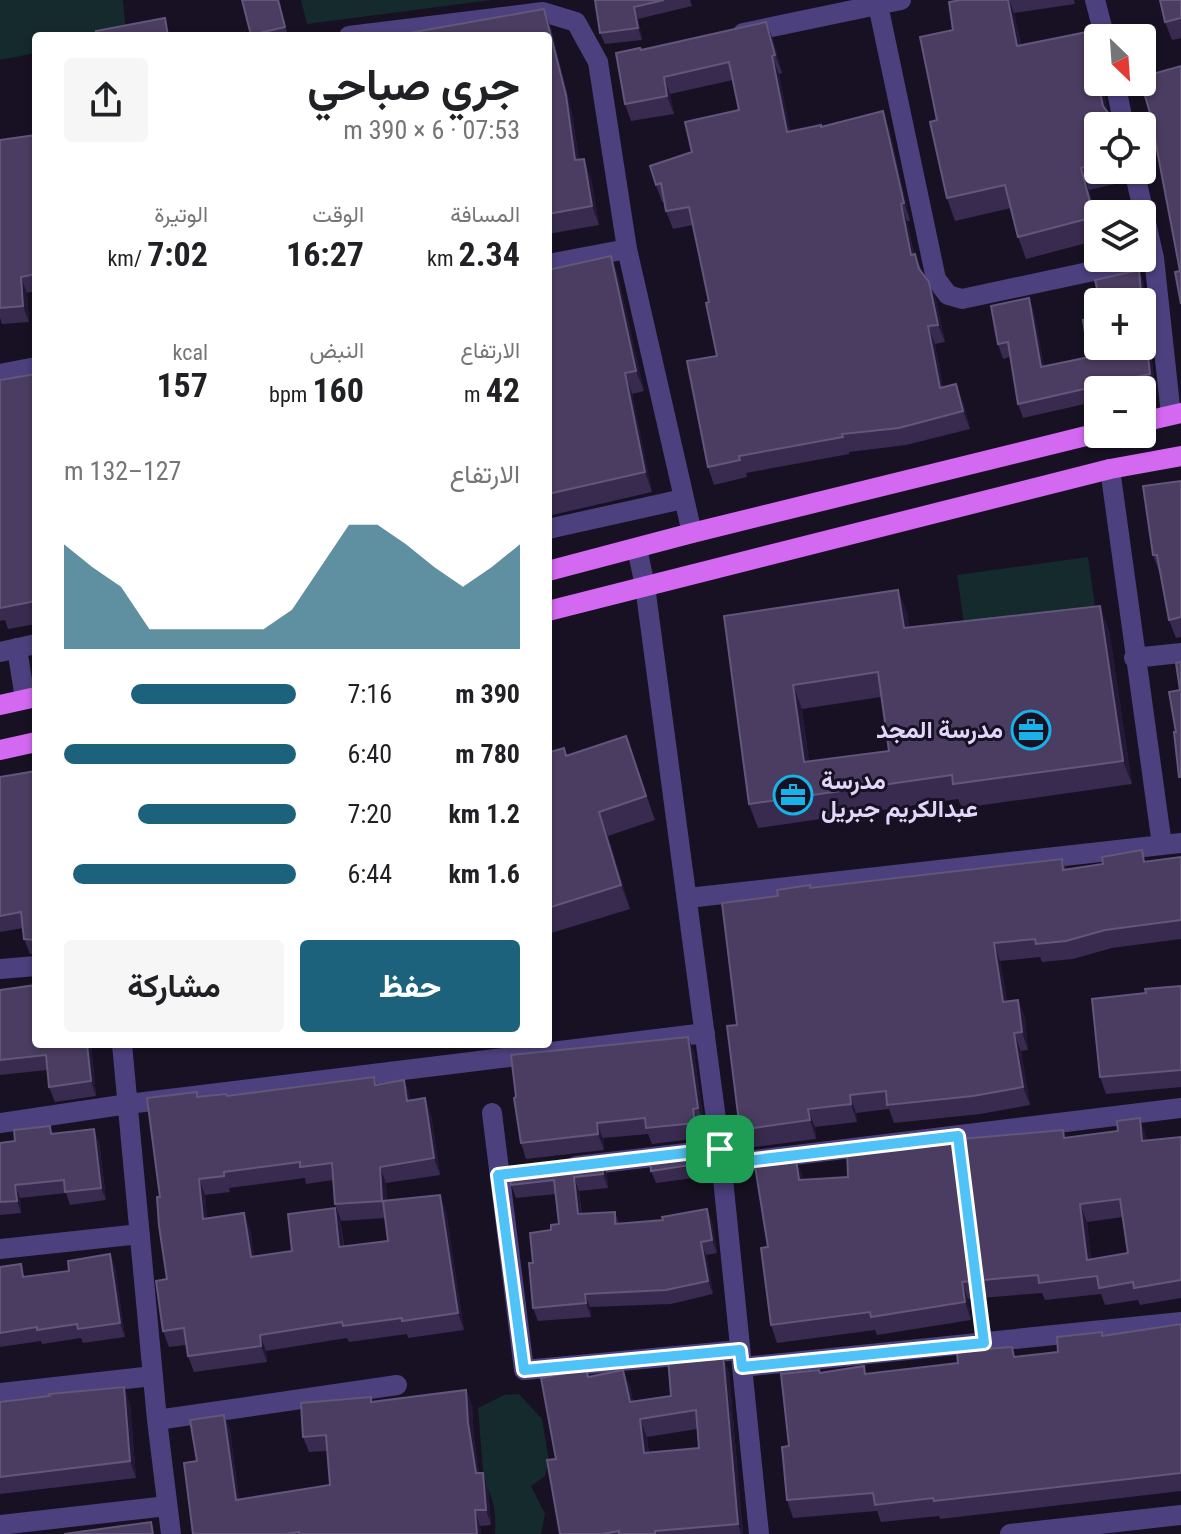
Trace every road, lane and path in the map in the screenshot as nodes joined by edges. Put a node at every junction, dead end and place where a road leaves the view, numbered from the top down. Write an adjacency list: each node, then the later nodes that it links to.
1 (901, 0): 3 (street)
2 (1095, 0): 4 (street)
3 (878, 5): 6 (street); 9 (street)
4 (1101, 24)
5 (381, 32): 7 (street)
6 (723, 37)
7 (627, 249): 8 (street); 18 (street)
8 (552, 263)
9 (1088, 272)
10 (1156, 272): 13 (street)
11 (32, 368): 12 (street)
12 (0, 374)
13 (1176, 414): 14 (main road)
14 (1156, 419)
15 (1084, 436): 20 (main road)
16 (1181, 456): 17 (main road)
17 (1110, 469): 23 (main road); 27 (street)
18 (683, 499): 19 (street); 20 (street)
19 (552, 528)
20 (692, 533): 21 (main road)
21 (637, 548): 22 (main road); 23 (street)
22 (552, 570)
23 (645, 586): 24 (main road); 33 (street)
24 (552, 610)
25 (18, 648): 28 (street)
26 (1181, 653): 27 (street)
27 (1134, 658): 32 (street)
28 (30, 698): 29 (main road)
29 (0, 705)
30 (32, 743): 31 (main road)
31 (0, 750)
32 (1172, 844): 33 (street)
33 (688, 898): 36 (street)
34 (32, 966): 35 (street)
35 (0, 969)
36 (705, 1033): 38 (street); 42 (street)
37 (122, 1048): 38 (street)
38 (128, 1104): 41 (street); 44 (street)
39 (1181, 1108): 42 (street)
40 (492, 1113): 49 (street)
41 (0, 1123)
42 (720, 1157): 43 (street); 49 (street)
43 (561, 1167)
44 (140, 1234): 45 (street); 50 (street)
45 (0, 1249)
46 (977, 1284): 48 (path)
47 (1181, 1322): 48 (street)
48 (984, 1343): 49 (street)
49 (741, 1358): 58 (street)
50 (153, 1376): 52 (street); 53 (street)
51 (397, 1385): 53 (street)
52 (0, 1393)
53 (157, 1420): 54 (street)
54 (167, 1506): 56 (street); 57 (street)
55 (1181, 1515): 59 (street)
56 (0, 1525)
57 (171, 1534)
58 (759, 1534)
59 (1010, 1534)

